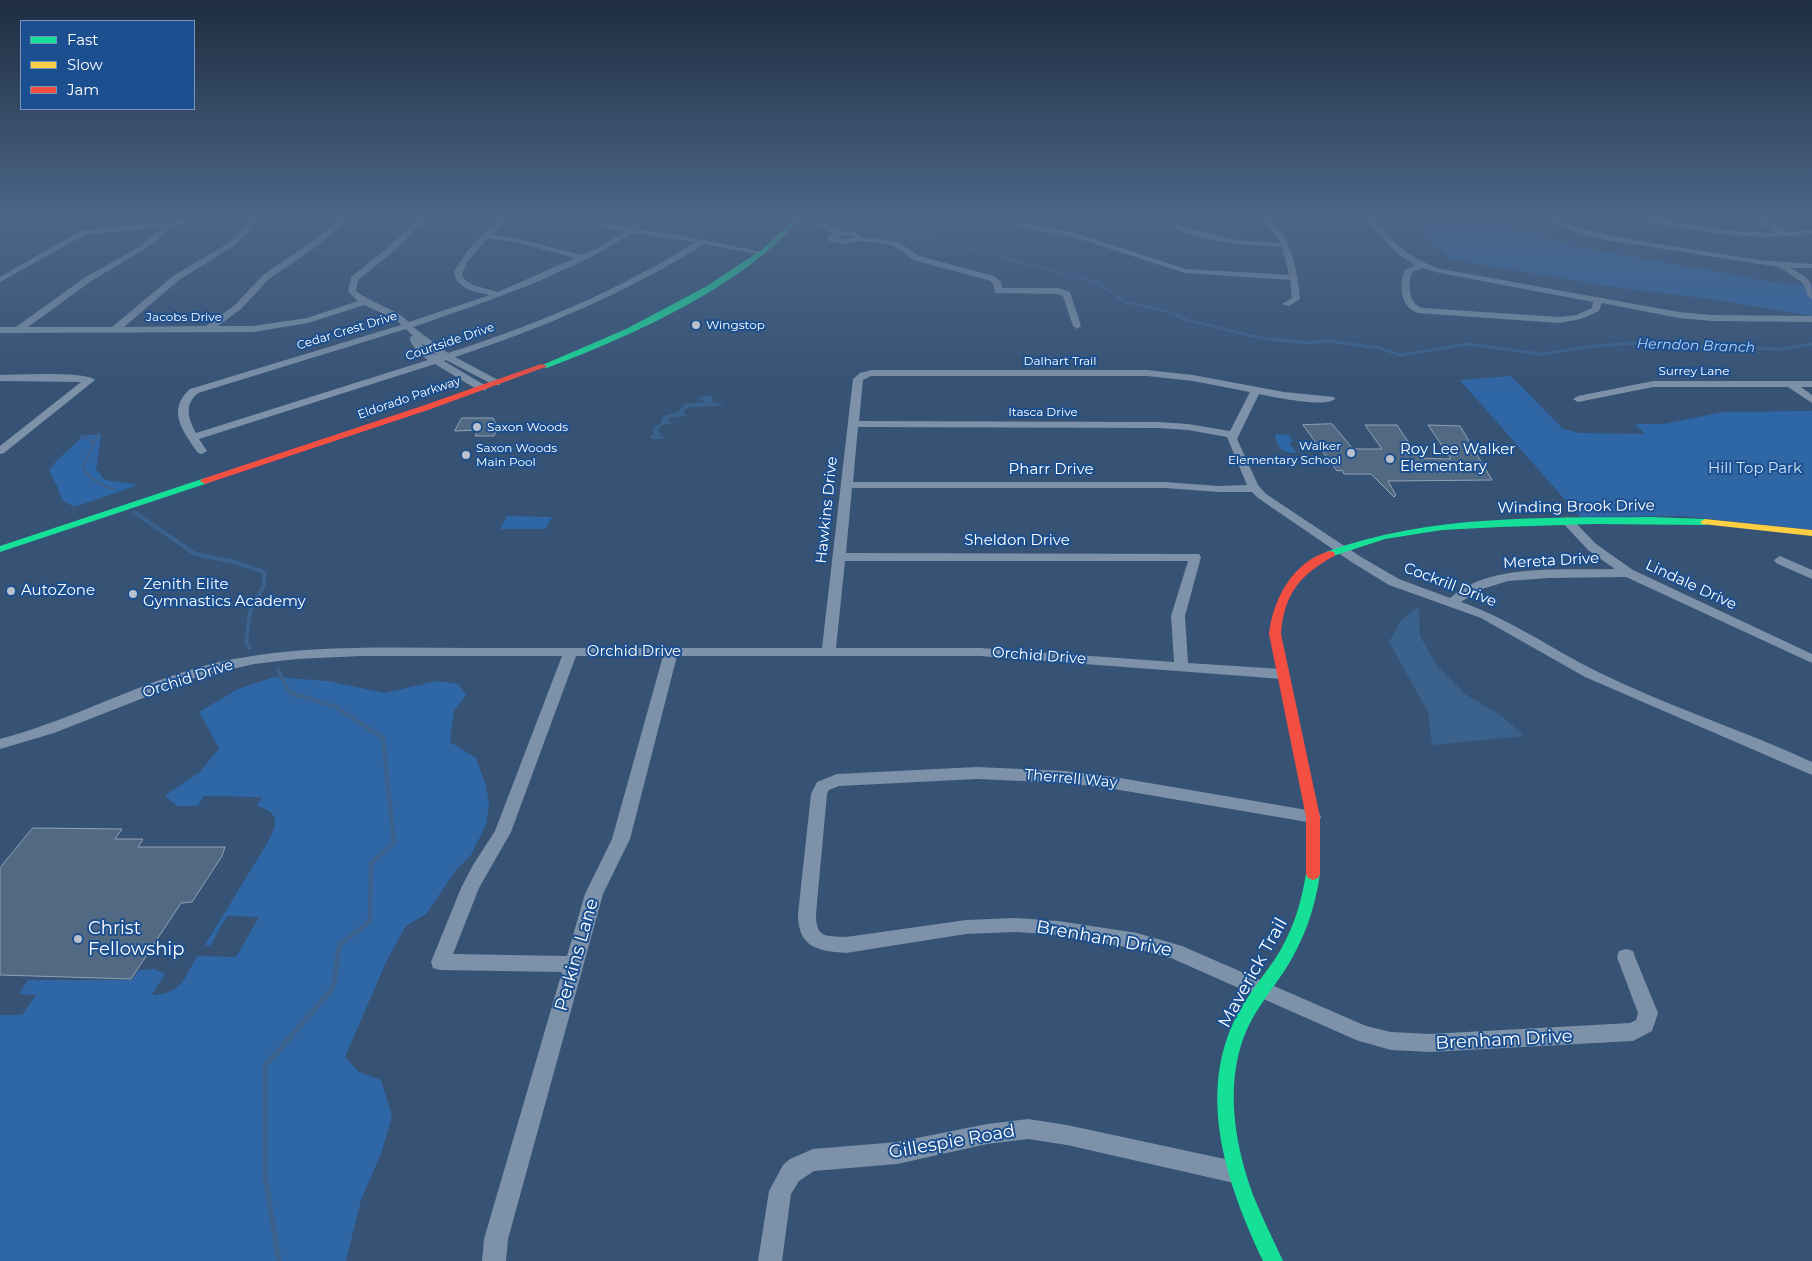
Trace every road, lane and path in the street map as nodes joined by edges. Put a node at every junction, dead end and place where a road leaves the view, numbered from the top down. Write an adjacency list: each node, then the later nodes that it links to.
1 (93, 276): 26 (street)
2 (180, 276): 27 (street)
3 (268, 276): 28 (street)
4 (358, 276): 18 (street)
5 (459, 276): 15 (street)
6 (542, 276): 15 (street, Cedar Crest Drive)
7 (645, 276): 30 (street, Courtside Drive)
8 (727, 276): 22 (main road, Eldorado Parkway)
9 (983, 276): 23 (street)
10 (1261, 276): 14 (street)
11 (1407, 276): 17 (street)
12 (1460, 276): 17 (street)
13 (1797, 276): 16 (street)
14 (1295, 278): 20 (street)
15 (499, 295): 24 (street, Cedar Crest Drive)
16 (1812, 296)
17 (1598, 300): 21 (street)
18 (364, 302): 24 (street); 28 (street, Jacobs Drive)
19 (659, 302): 22 (main road)
20 (1286, 304)
21 (1812, 318)
22 (639, 325): 36 (main road, Eldorado Parkway)
23 (1076, 326)
24 (410, 329): 30 (street); 31 (street); 47 (street, Cedar Crest Drive)
25 (0, 330): 26 (street, Jacobs Drive)
26 (18, 330): 27 (street, Jacobs Drive)
27 (114, 330): 28 (street, Jacobs Drive)
28 (207, 330)
29 (594, 334): 33 (main road, Eldorado Parkway)
30 (449, 356): 31 (street, Courtside Drive); 33 (street)
31 (436, 361): 35 (street); 47 (street, Courtside Drive)
32 (863, 374): 40 (street, Dalhart Trail); 44 (street, Hawkins Drive)
33 (486, 375): 35 (main road, Eldorado Parkway); 36 (street)
34 (0, 378): 48 (street)
35 (470, 380): 39 (street); 45 (main road, Eldorado Parkway)
36 (497, 383): 39 (main road, Eldorado Parkway)
37 (1790, 384): 38 (street, Surrey Lane); 42 (street, Surrey Lane); 43 (street)
38 (1812, 384)
39 (482, 388): 57 (main road, Eldorado Parkway)
40 (1256, 390): 41 (street); 46 (street)
41 (1330, 399)
42 (1578, 399)
43 (1812, 400)
44 (853, 424): 46 (street, Itasca Drive); 50 (street, Hawkins Drive)
45 (327, 428)
46 (1233, 435): 51 (street, Cockrill Drive)
47 (193, 437): 49 (street, Cedar Crest Drive)
48 (0, 451)
49 (202, 451)
50 (846, 485): 51 (street, Pharr Drive); 58 (street, Hawkins Drive)
51 (1255, 488): 56 (street, Cockrill Drive)
52 (1568, 521): 54 (main road, Winding Brook Drive); 56 (main road, Winding Brook Drive); 60 (street, Lindale Drive)
53 (38, 524): 55 (main road)
54 (1812, 533)
55 (8, 534)
56 (1341, 549): 62 (street, Cockrill Drive); 68 (main road, Maverick Trail)
57 (0, 550)
58 (839, 557): 65 (street, Hawkins Drive); 67 (street, Sheldon Drive)
59 (1780, 560): 61 (street)
60 (1628, 573): 62 (street, Mereta Drive); 66 (street, Lindale Drive)
61 (1812, 575)
62 (1452, 602): 70 (street, Cockrill Drive)
63 (571, 652): 64 (street, Orchid Drive); 69 (street, Orchid Drive); 74 (street)
64 (671, 652): 65 (street, Orchid Drive); 74 (street, Perkins Lane)
65 (828, 652): 67 (street, Orchid Drive)
66 (1812, 659)
67 (1181, 666): 68 (street, Orchid Drive)
68 (1282, 674): 72 (main road, Maverick Trail)
69 (0, 744)
70 (1812, 769)
71 (827, 783): 72 (street, Therrell Way); 75 (street, Brenham Drive)
72 (1313, 816): 75 (main road, Maverick Trail)
73 (1626, 957): 75 (street, Brenham Drive)
74 (574, 964): 77 (street, Perkins Lane)
75 (1263, 989): 76 (main road, Maverick Trail)
76 (1234, 1172): 78 (street, Gillespie Road); 79 (main road, Maverick Trail)
77 (494, 1261)
78 (770, 1261)
79 (1273, 1261)

